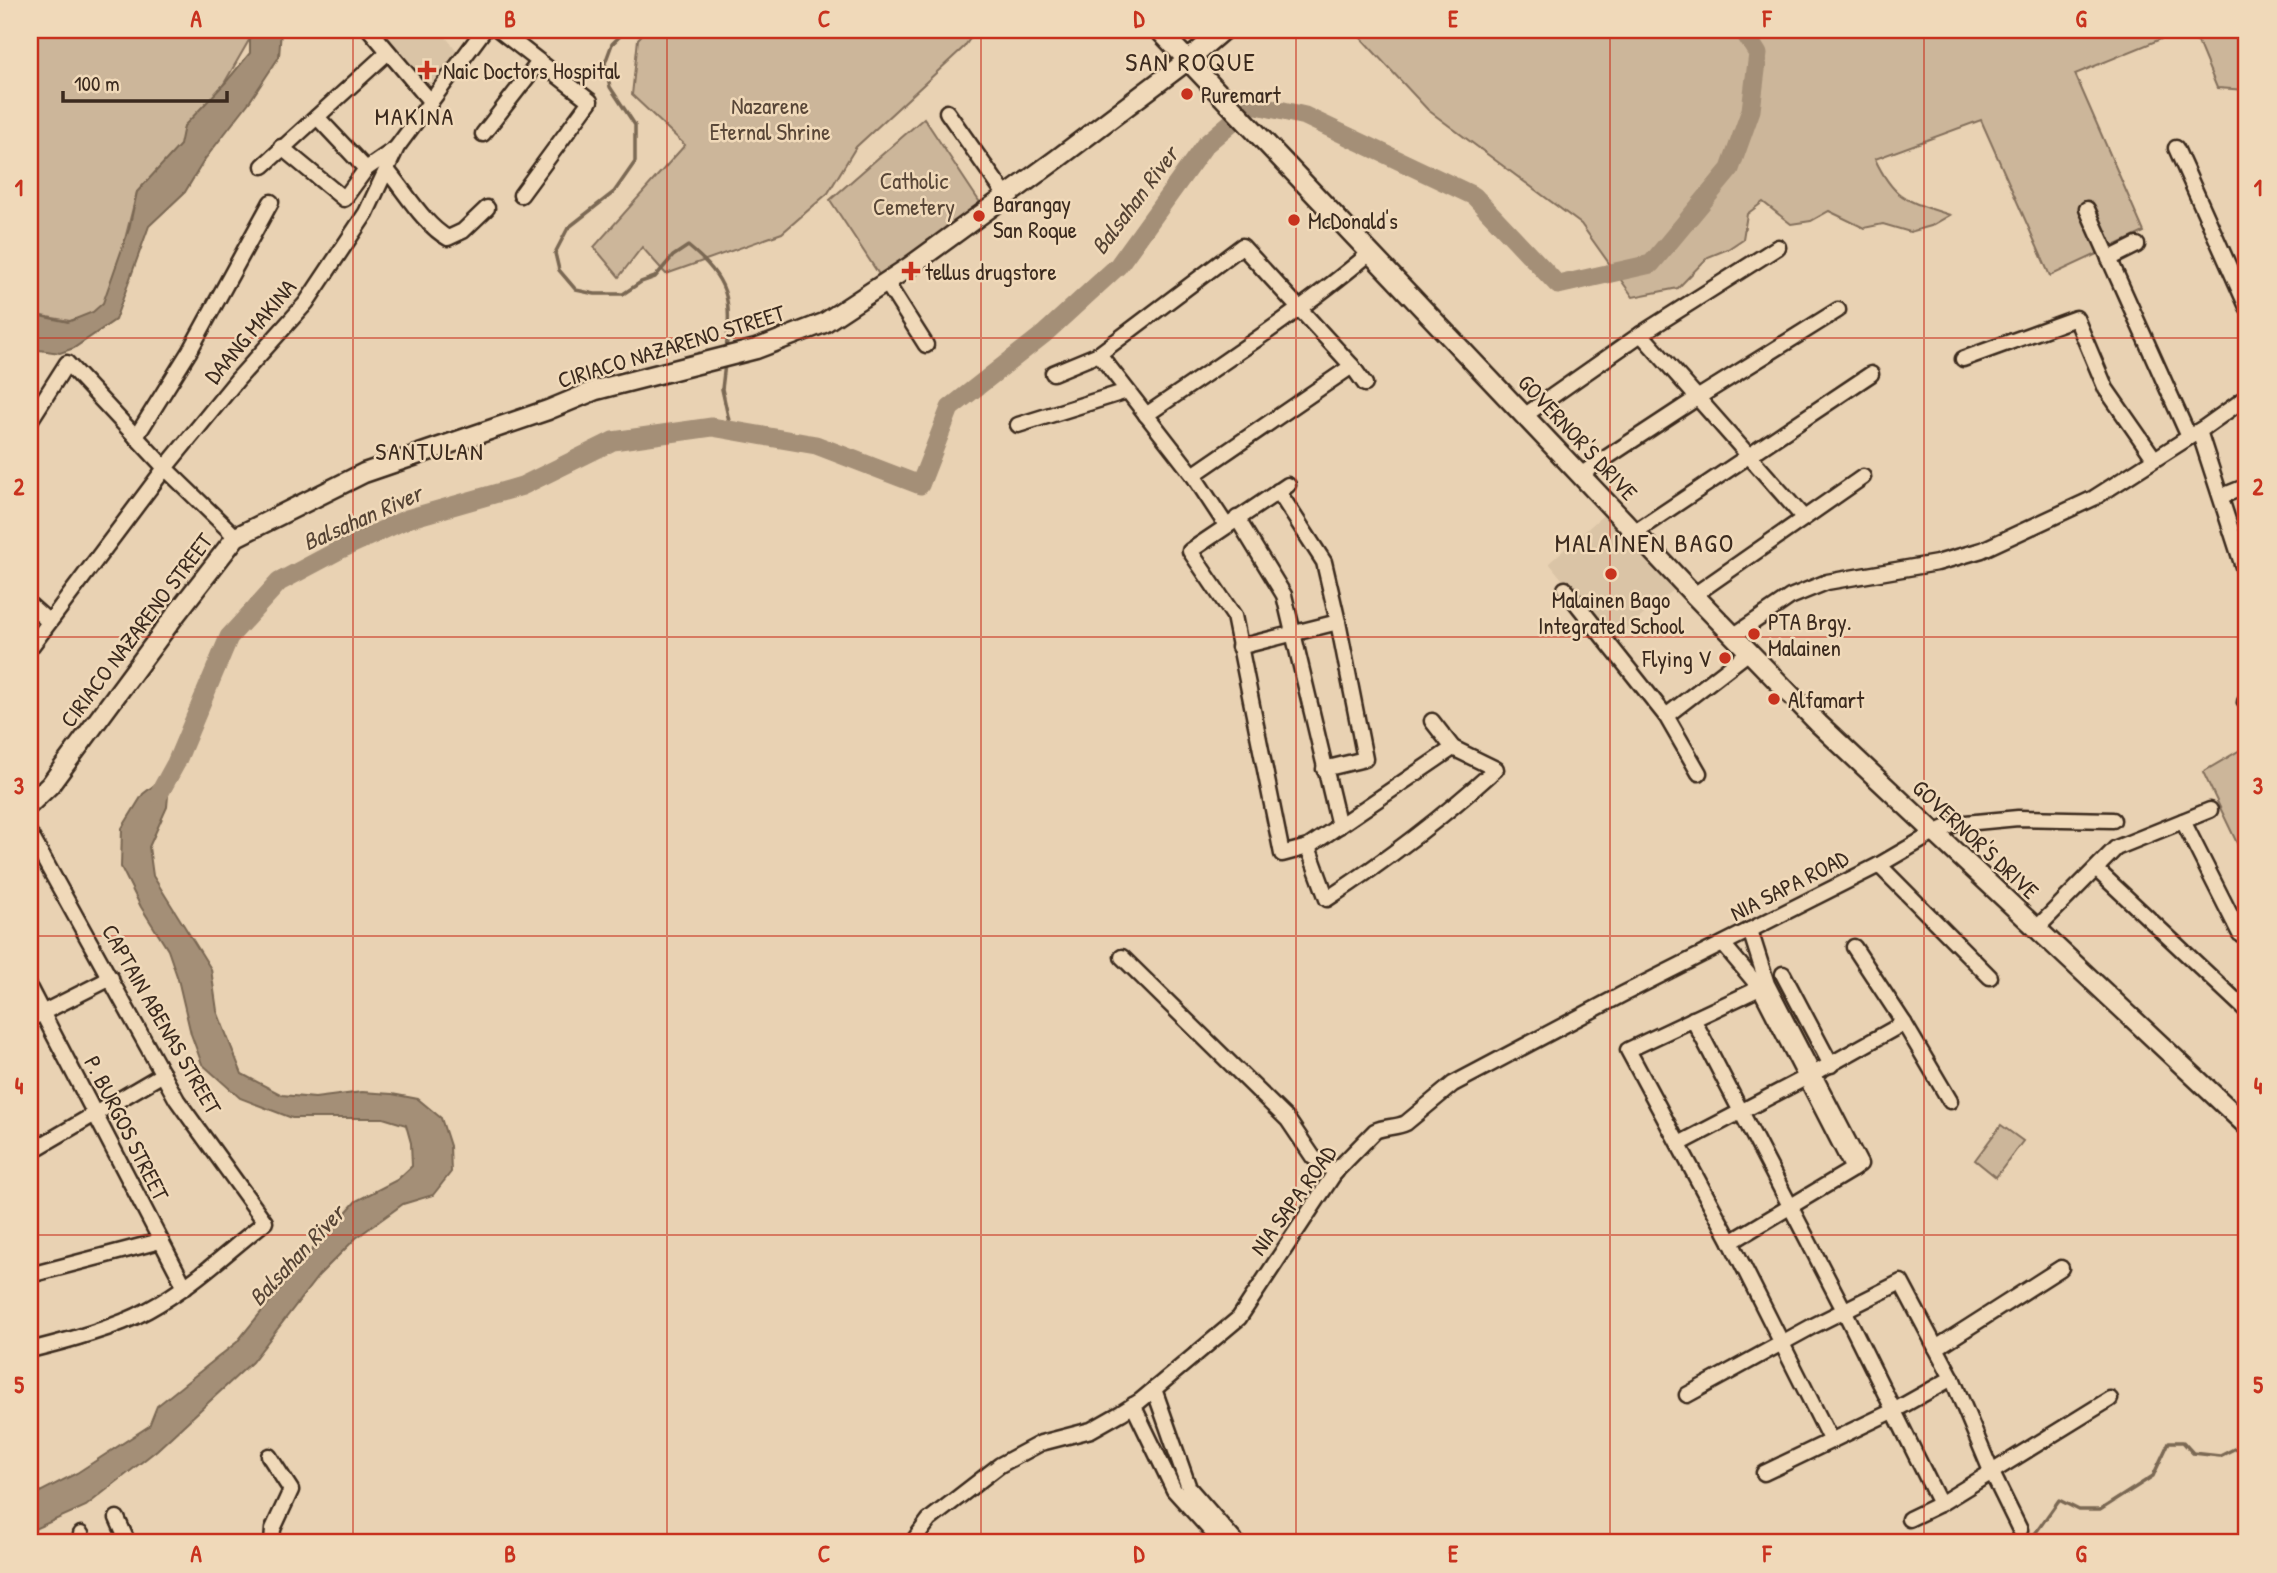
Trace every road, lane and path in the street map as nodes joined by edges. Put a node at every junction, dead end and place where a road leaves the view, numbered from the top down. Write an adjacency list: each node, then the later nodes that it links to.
1 (370, 30): 6 (street)
2 (499, 30): 8 (street)
3 (1159, 30): 7 (main road, GOVERNOR'S DRIVE)
4 (1223, 30): 7 (main road, CIRIACO NAZARENO STREET)
5 (480, 31): 9 (street, DAANG MAKINA)
6 (388, 52): 9 (street); 11 (street)
7 (1188, 60): 20 (main road, CIRIACO NAZARENO STREET); 26 (main road, GOVERNOR'S DRIVE)
8 (539, 62): 12 (street); 19 (street)
9 (431, 102): 14 (street, DAANG MAKINA)
10 (947, 112): 20 (street)
11 (317, 117): 13 (street); 17 (street)
12 (483, 134)
13 (281, 148): 16 (street); 17 (street)
14 (397, 148): 17 (street); 18 (street, DAANG MAKINA)
15 (2176, 148): 29 (street)
16 (263, 166)
17 (366, 169)
18 (387, 170): 22 (street); 51 (street, DAANG MAKINA)
19 (521, 195)
20 (1006, 197): 28 (main road, CIRIACO NAZARENO STREET)
21 (271, 202): 48 (street)
22 (487, 208)
23 (2087, 209): 27 (street)
24 (2137, 245): 27 (street)
25 (1778, 247): 32 (street)
26 (1362, 254): 30 (street); 45 (main road, GOVERNOR'S DRIVE)
27 (2109, 259): 47 (street)
28 (886, 282): 33 (street); 60 (main road, CIRIACO NAZARENO STREET)
29 (2247, 307)
30 (1299, 310): 34 (street); 36 (street); 44 (street)
31 (1838, 310): 42 (street)
32 (1641, 334): 42 (street); 45 (street)
33 (926, 345)
34 (1099, 354): 37 (street); 40 (street)
35 (1963, 359): 50 (street)
36 (1352, 366): 39 (street); 52 (street)
37 (1054, 373)
38 (1871, 373): 49 (street)
39 (1365, 384)
40 (1127, 391): 44 (street); 46 (street)
41 (2247, 397): 47 (street)
42 (1697, 398): 49 (street); 53 (street)
43 (31, 415): 48 (street)
44 (1146, 415): 52 (street)
45 (1524, 416): 53 (main road, GOVERNOR'S DRIVE)
46 (1018, 425)
47 (2194, 434): 50 (street); 56 (street)
48 (136, 437): 51 (street)
49 (1749, 455): 57 (street); 59 (street)
50 (2154, 458): 69 (street)
51 (165, 468): 60 (street); 66 (street, DAANG MAKINA)
52 (1193, 475): 58 (street)
53 (1580, 475): 59 (main road, GOVERNOR'S DRIVE)
54 (1863, 477): 57 (street)
55 (2247, 486): 56 (street)
56 (2222, 496): 61 (street)
57 (1803, 517): 64 (street)
58 (1232, 522): 67 (street); 68 (street); 70 (street)
59 (1635, 532): 64 (main road, GOVERNOR'S DRIVE)
60 (236, 537): 78 (main road, CIRIACO NAZARENO STREET)
61 (2244, 556): 62 (street)
62 (2247, 579)
63 (1565, 589): 73 (street)
64 (1694, 595): 69 (main road, GOVERNOR'S DRIVE)
65 (30, 605): 66 (street)
66 (49, 622): 71 (street, DAANG MAKINA)
67 (1338, 622): 68 (street); 76 (street)
68 (1294, 634): 70 (street); 76 (street)
69 (1733, 636): 72 (main road, GOVERNOR'S DRIVE)
70 (1239, 647): 85 (street)
71 (30, 648)
72 (1749, 652): 73 (street); 83 (main road, GOVERNOR'S DRIVE)
73 (1665, 714): 77 (street)
74 (1432, 721): 75 (street)
75 (1452, 748): 82 (street); 85 (street)
76 (1324, 769): 82 (street)
77 (1699, 773)
78 (30, 804)
79 (2210, 810): 81 (street)
80 (2113, 820): 83 (street, NIA SAPA ROAD)
81 (2183, 821): 87 (street); 90 (street)
82 (1339, 826): 85 (street)
83 (1934, 833): 86 (street, NIA SAPA ROAD); 88 (main road, GOVERNOR'S DRIVE)
84 (30, 834): 96 (street, CAPTAIN ABENAS STREET)
85 (1308, 847)
86 (1879, 865): 89 (street, NIA SAPA ROAD); 95 (street)
87 (2096, 869): 88 (street); 99 (street)
88 (2036, 929): 109 (main road, GOVERNOR'S DRIVE)
89 (1750, 930): 91 (street, NIA SAPA ROAD); 97 (street)
90 (2241, 934)
91 (1723, 944): 97 (street); 112 (street, NIA SAPA ROAD)
92 (1854, 947): 102 (street)
93 (1122, 957): 112 (street)
94 (1783, 974): 103 (street)
95 (1990, 977)
96 (111, 978): 100 (street); 104 (street, CAPTAIN ABENAS STREET)
97 (1763, 986): 101 (street); 105 (street)
98 (30, 989): 100 (street, P. BURGOS STREET)
99 (2247, 1011)
100 (36, 1015): 108 (street, P. BURGOS STREET)
101 (1693, 1019): 107 (street); 110 (street)
102 (1904, 1023): 103 (street); 106 (street)
103 (1830, 1065): 105 (street)
104 (163, 1074): 108 (street); 118 (street, CAPTAIN ABENAS STREET)
105 (1810, 1076): 107 (street); 113 (street)
106 (1950, 1101)
107 (1740, 1111): 110 (street); 113 (street)
108 (94, 1115): 111 (street); 114 (street, P. BURGOS STREET)
109 (2247, 1126)
110 (1679, 1144): 115 (street)
111 (30, 1152)
112 (1336, 1172): 124 (street, NIA SAPA ROAD)
113 (1791, 1207): 115 (street); 119 (street)
114 (160, 1241): 117 (street); 118 (street, P. BURGOS STREET)
115 (1731, 1242): 120 (street)
116 (2061, 1268): 121 (street)
117 (30, 1275)
118 (185, 1287): 122 (street)
119 (1844, 1310): 120 (street); 121 (street); 128 (street)
120 (1783, 1342): 125 (street); 129 (street)
121 (1936, 1348): 123 (street)
122 (30, 1350)
123 (1952, 1378): 128 (street); 131 (street)
124 (1154, 1389): 127 (street, NIA SAPA ROAD); 132 (street)
125 (1687, 1395)
126 (2110, 1399): 131 (street)
127 (1133, 1405): 134 (street); 141 (street, NIA SAPA ROAD)
128 (1895, 1410): 129 (street); 135 (street)
129 (1831, 1441): 133 (street)
130 (269, 1456): 140 (street)
131 (1991, 1471): 135 (street); 138 (street)
132 (1183, 1472): 134 (street); 143 (street)
133 (1764, 1473)
134 (1170, 1480): 142 (street)
135 (1940, 1504): 137 (street)
136 (117, 1518): 139 (street)
137 (1909, 1519)
138 (2020, 1530)
139 (128, 1543)
140 (272, 1543)
141 (912, 1543)
142 (1222, 1543)
143 (1237, 1543)

